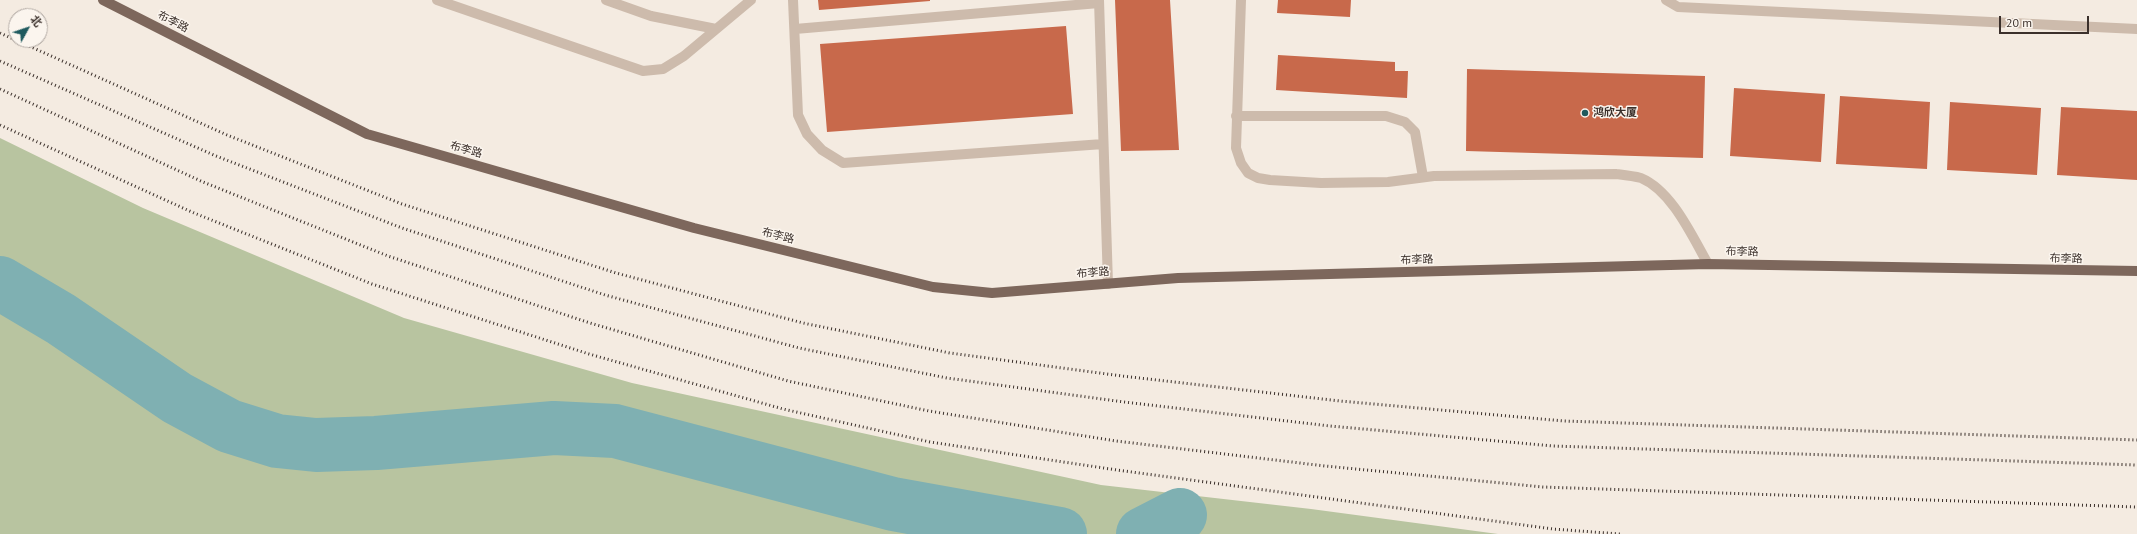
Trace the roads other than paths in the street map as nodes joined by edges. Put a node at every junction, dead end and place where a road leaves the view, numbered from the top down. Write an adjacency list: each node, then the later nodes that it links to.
1 (103, 0): 17 (main road, 布李路)
2 (438, 0): 9 (lane)
3 (606, 0): 9 (lane)
4 (751, 0): 9 (lane)
5 (794, 0): 10 (lane)
6 (1241, 0): 12 (lane)
7 (1666, 0): 11 (lane)
8 (1099, 1): 10 (lane); 13 (lane)
9 (716, 29)
10 (795, 29): 13 (lane)
11 (2137, 29)
12 (1236, 116): 14 (lane); 14 (lane)
13 (1103, 144): 17 (lane)
14 (1423, 177): 15 (lane)
15 (1708, 264): 16 (main road, 布李路); 17 (main road, 布李路)
16 (2137, 271)
17 (1108, 284)

